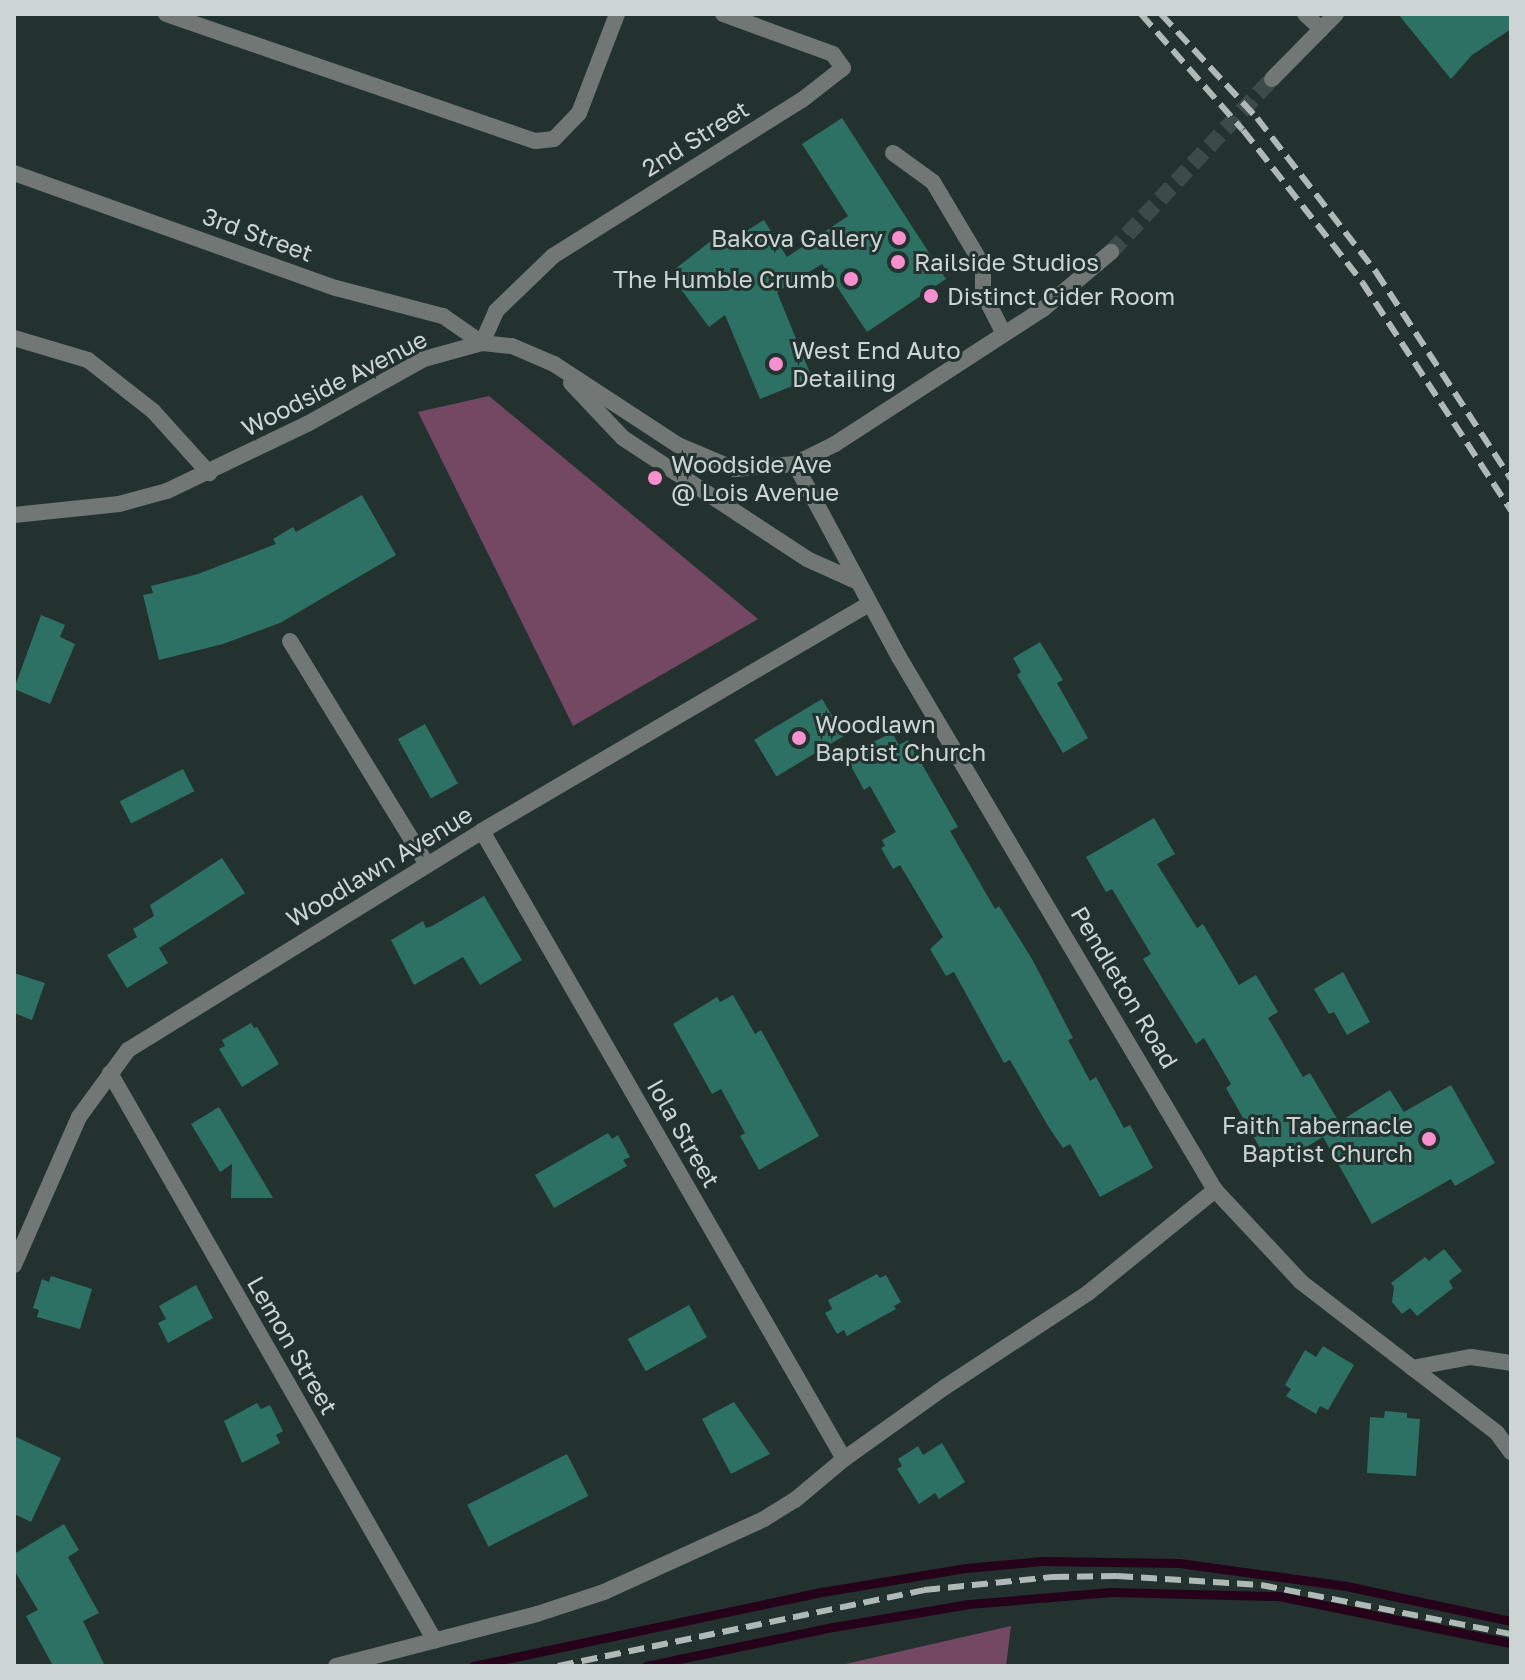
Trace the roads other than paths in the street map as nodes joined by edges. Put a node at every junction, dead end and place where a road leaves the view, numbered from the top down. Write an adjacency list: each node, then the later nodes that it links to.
1 (166, 14): 2 (street)
2 (617, 14)
3 (723, 14): 13 (street, 2nd Street)
4 (1305, 14): 6 (street)
5 (1336, 14): 6 (street)
6 (1321, 29): 7 (street)
7 (1272, 79)
8 (893, 153): 11 (street)
9 (14, 173): 13 (street, 3rd Street)
10 (1111, 252): 11 (street)
11 (1004, 334): 15 (street)
12 (14, 338): 16 (street)
13 (482, 343): 14 (street, Woodside Avenue); 16 (street, Woodside Avenue)
14 (554, 364): 15 (street, Woodside Avenue); 18 (street)
15 (795, 464): 18 (street, Pendleton Road)
16 (209, 473): 17 (street, Woodside Avenue)
17 (14, 515)
18 (856, 581): 19 (street, Pendleton Road)
19 (869, 604): 21 (street, Woodlawn Avenue); 24 (street, Pendleton Road)
20 (290, 641): 22 (street)
21 (482, 831): 22 (street, Woodlawn Avenue); 29 (street, Iola Street)
22 (427, 865): 23 (street, Woodlawn Avenue)
23 (110, 1073): 25 (street, Woodlawn Avenue); 30 (street, Lemon Street)
24 (1215, 1190): 27 (street, Pendleton Road); 29 (street)
25 (14, 1265)
26 (1511, 1363): 27 (street)
27 (1412, 1368): 28 (street, Pendleton Road)
28 (1511, 1452)
29 (844, 1459): 30 (street)
30 (435, 1641): 31 (street)
31 (336, 1666)

